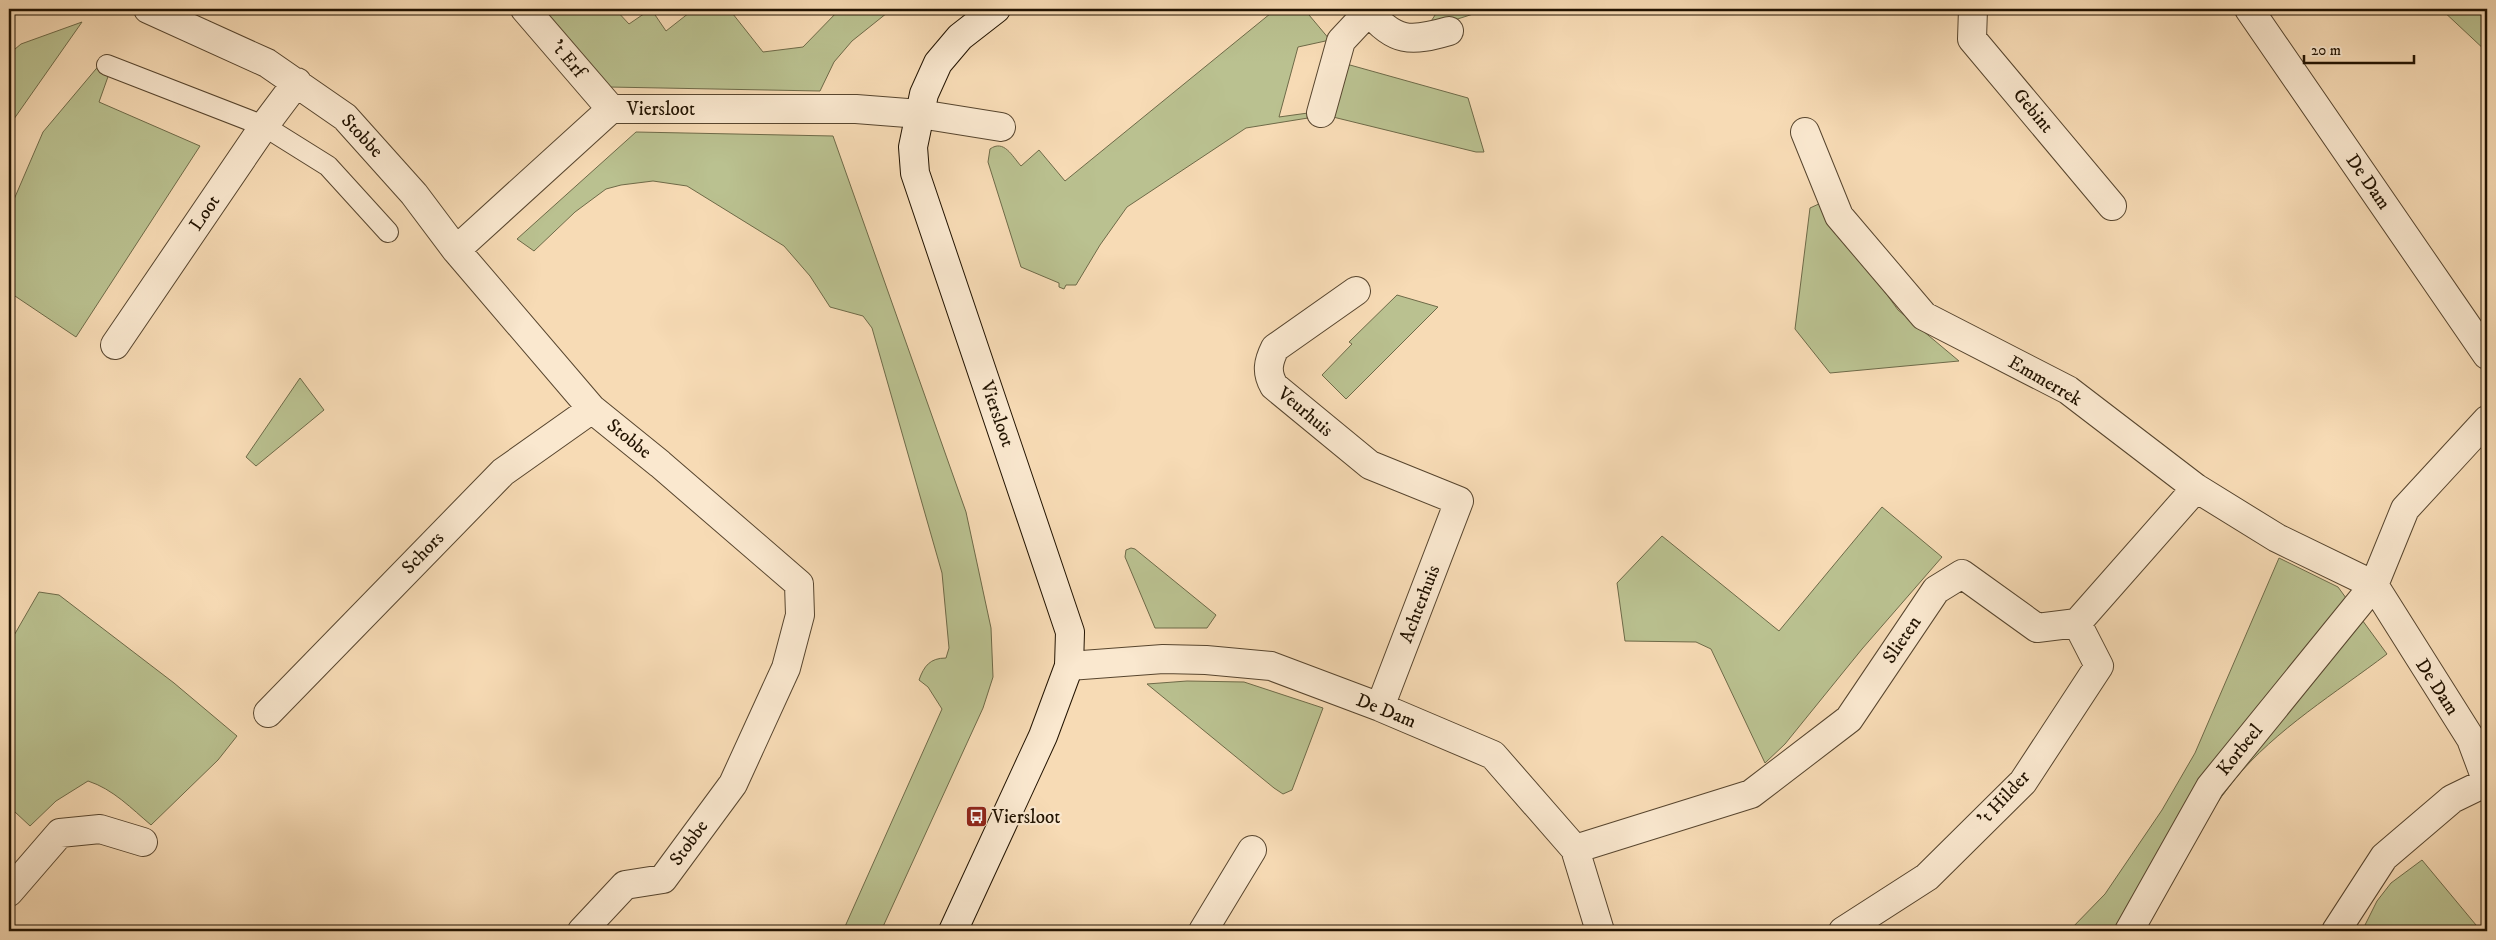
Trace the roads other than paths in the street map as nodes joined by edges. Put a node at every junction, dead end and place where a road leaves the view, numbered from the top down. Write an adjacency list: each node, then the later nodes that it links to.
1 (148, 9): 9 (street, Stobbe)
2 (525, 9): 10 (street, 't Erf)
3 (996, 9): 12 (street, Viersloot)
4 (1972, 9): 16 (street, Gebint)
5 (2249, 9): 21 (street, De Dam)
6 (1368, 10): 7 (street); 11 (street)
7 (1450, 30)
8 (107, 65): 13 (lane)
9 (297, 82): 13 (street, Loot); 18 (street, Stobbe)
10 (611, 110): 12 (street, Viersloot); 18 (street, Viersloot)
11 (1321, 113)
12 (920, 114): 14 (street, Viersloot); 28 (street, Viersloot)
13 (264, 126): 17 (lane); 20 (street, Loot)
14 (1001, 127)
15 (1805, 132): 24 (street, Emmerrek)
16 (2112, 206)
17 (388, 232)
18 (456, 250): 22 (street, Stobbe)
19 (1356, 291): 25 (street, Veurhuis)
20 (115, 346)
21 (2487, 354)
22 (592, 409): 30 (street, Schors); 36 (street, Stobbe)
23 (2487, 420): 26 (street)
24 (2196, 488): 26 (street, Emmerrek); 27 (street)
25 (1459, 501): 29 (street, Achterhuis)
26 (2374, 585): 31 (street, De Dam); 41 (street, Korbeel)
27 (2077, 623): 34 (street, Slieten); 40 (street, 't Hilder)
28 (1069, 666): 29 (street, De Dam); 37 (street, Viersloot)
29 (1380, 708): 34 (street, De Dam)
30 (268, 713)
31 (2479, 735): 42 (street, De Dam)
32 (143, 842): 35 (street)
33 (1252, 850): 38 (street)
34 (1575, 850): 39 (street, De Dam)
35 (9, 892)
36 (582, 931)
37 (953, 931)
38 (1204, 931)
39 (1600, 931)
40 (1843, 931)
41 (2129, 931)
42 (2336, 931)

